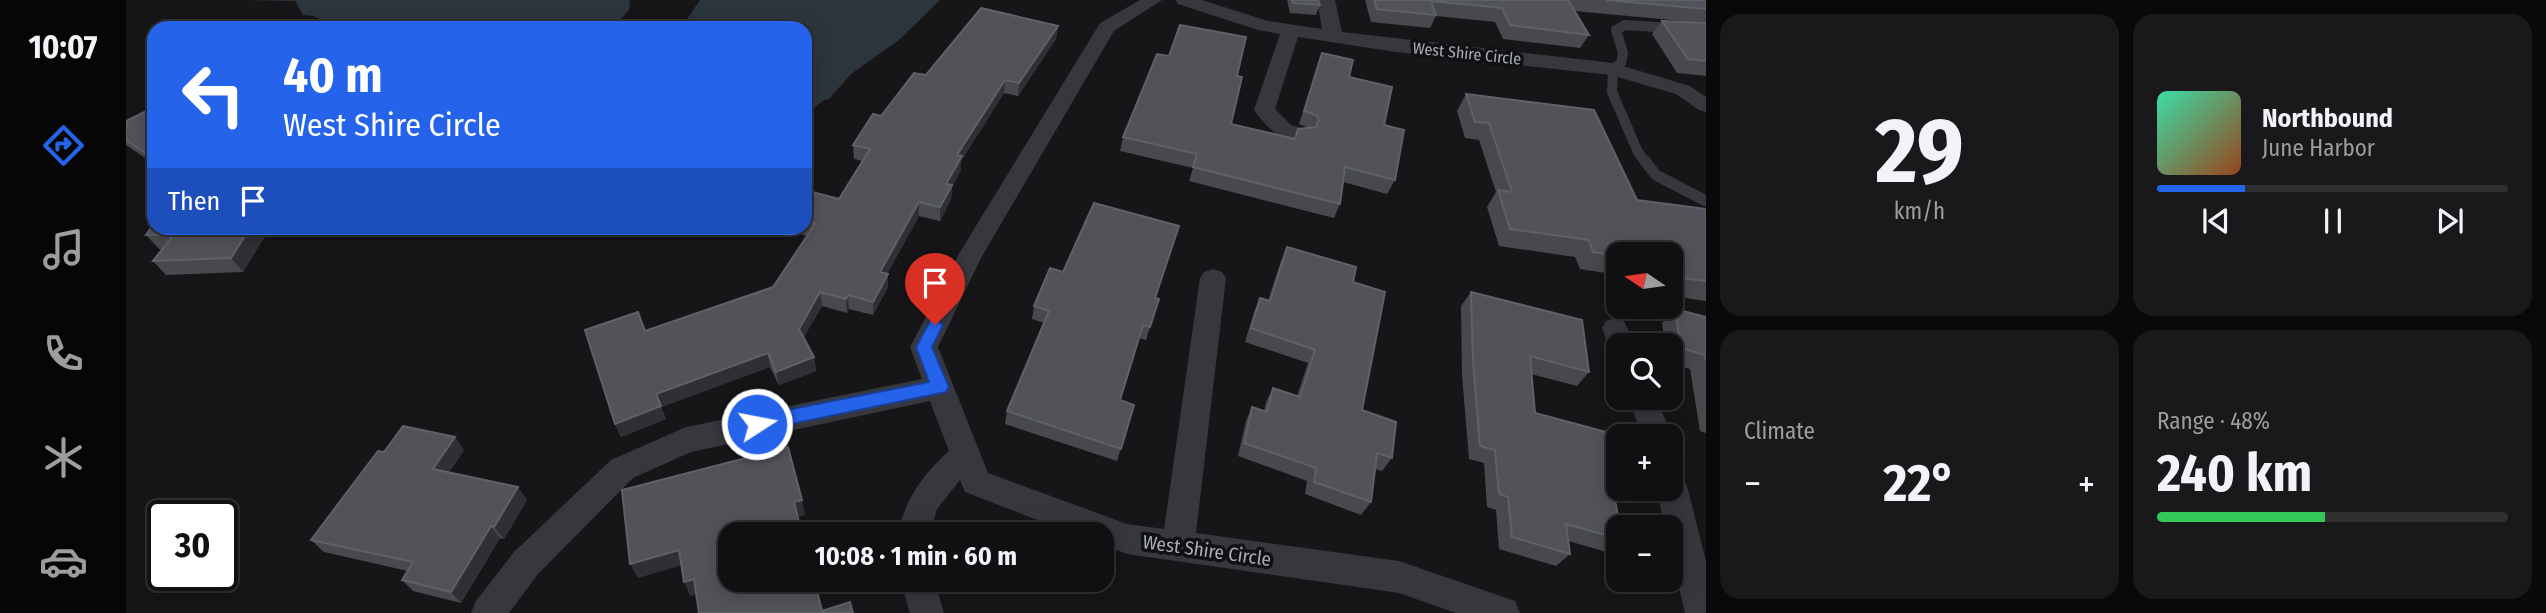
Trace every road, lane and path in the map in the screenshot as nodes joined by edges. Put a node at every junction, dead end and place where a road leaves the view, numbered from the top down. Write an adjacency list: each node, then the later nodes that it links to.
1 (1153, 0): 12 (street, West Shire Circle)
2 (1184, 0): 5 (street, West Shire Circle)
3 (1326, 0): 6 (street)
4 (1689, 29): 7 (lane)
5 (1291, 30): 6 (street, West Shire Circle); 9 (street)
6 (1333, 36): 7 (street, West Shire Circle)
7 (1613, 69): 8 (street, West Shire Circle); 10 (lane)
8 (1706, 106)
9 (1300, 135)
10 (1706, 201)
11 (1213, 278): 16 (street)
12 (940, 387): 13 (street, West Shire Circle); 18 (street)
13 (966, 454): 15 (street); 16 (street, West Shire Circle)
14 (1675, 501): 21 (street)
15 (916, 522)
16 (1178, 547): 20 (street, West Shire Circle)
17 (921, 592): 19 (street)
18 (488, 613)
19 (927, 613)
20 (1503, 613)
21 (1702, 613)

